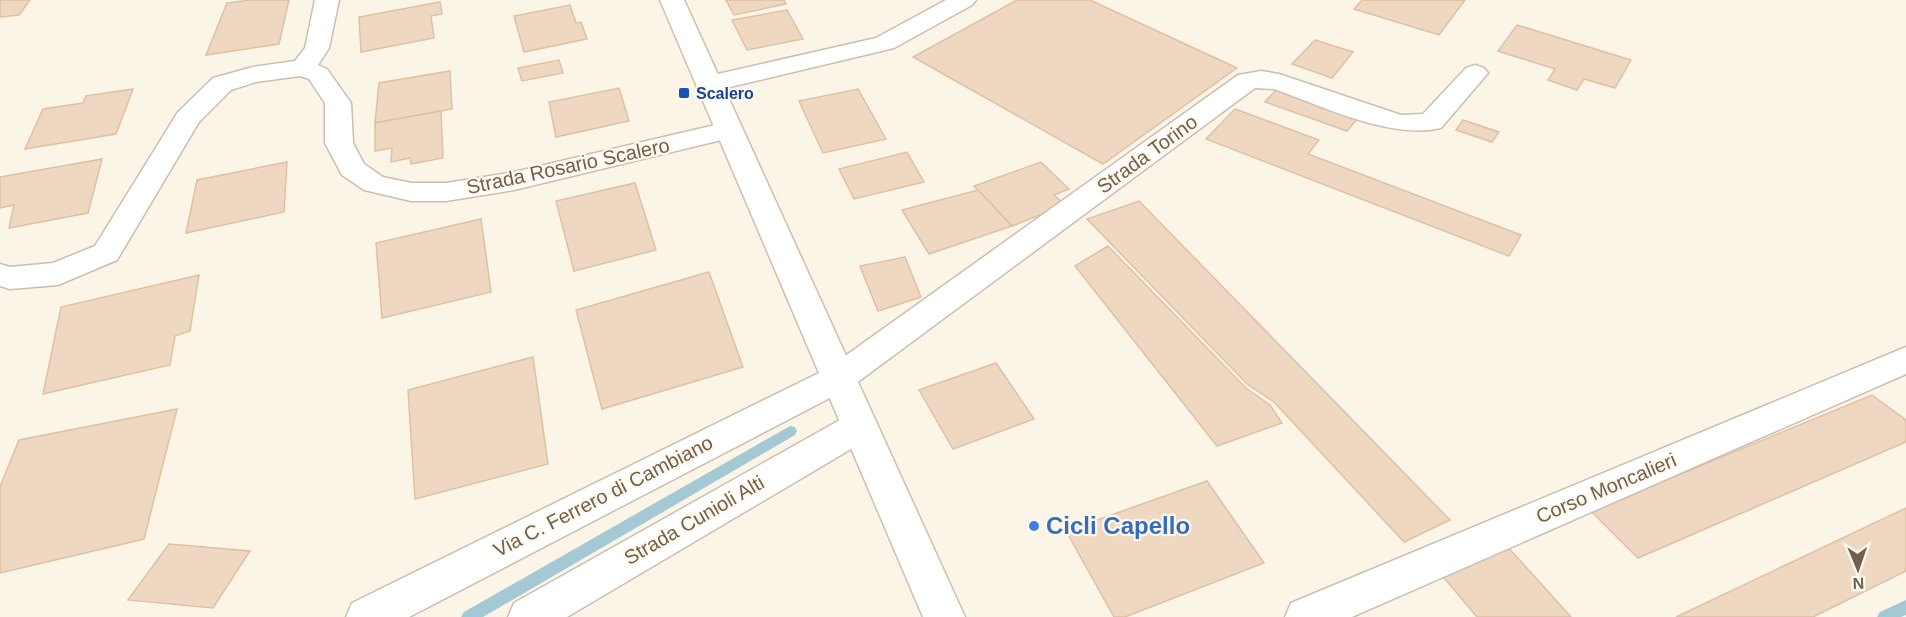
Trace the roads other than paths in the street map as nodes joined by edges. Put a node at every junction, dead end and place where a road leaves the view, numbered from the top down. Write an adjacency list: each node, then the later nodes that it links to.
1 (327, 0): 4 (street)
2 (672, 0): 6 (street)
3 (964, 0): 6 (street)
4 (303, 68): 7 (street, Strada Rosario Scalero); 8 (street)
5 (1475, 73): 10 (street, Strada Torino)
6 (709, 84): 7 (street)
7 (728, 130): 10 (street)
8 (0, 275)
9 (1906, 360): 15 (street, Corso Moncalieri)
10 (839, 378): 11 (street); 12 (street, Via C. Ferrero di Cambiano)
11 (860, 426): 13 (street, Strada Cunioli Alti); 14 (street)
12 (367, 617)
13 (529, 617)
14 (944, 617)
15 (1306, 617)

